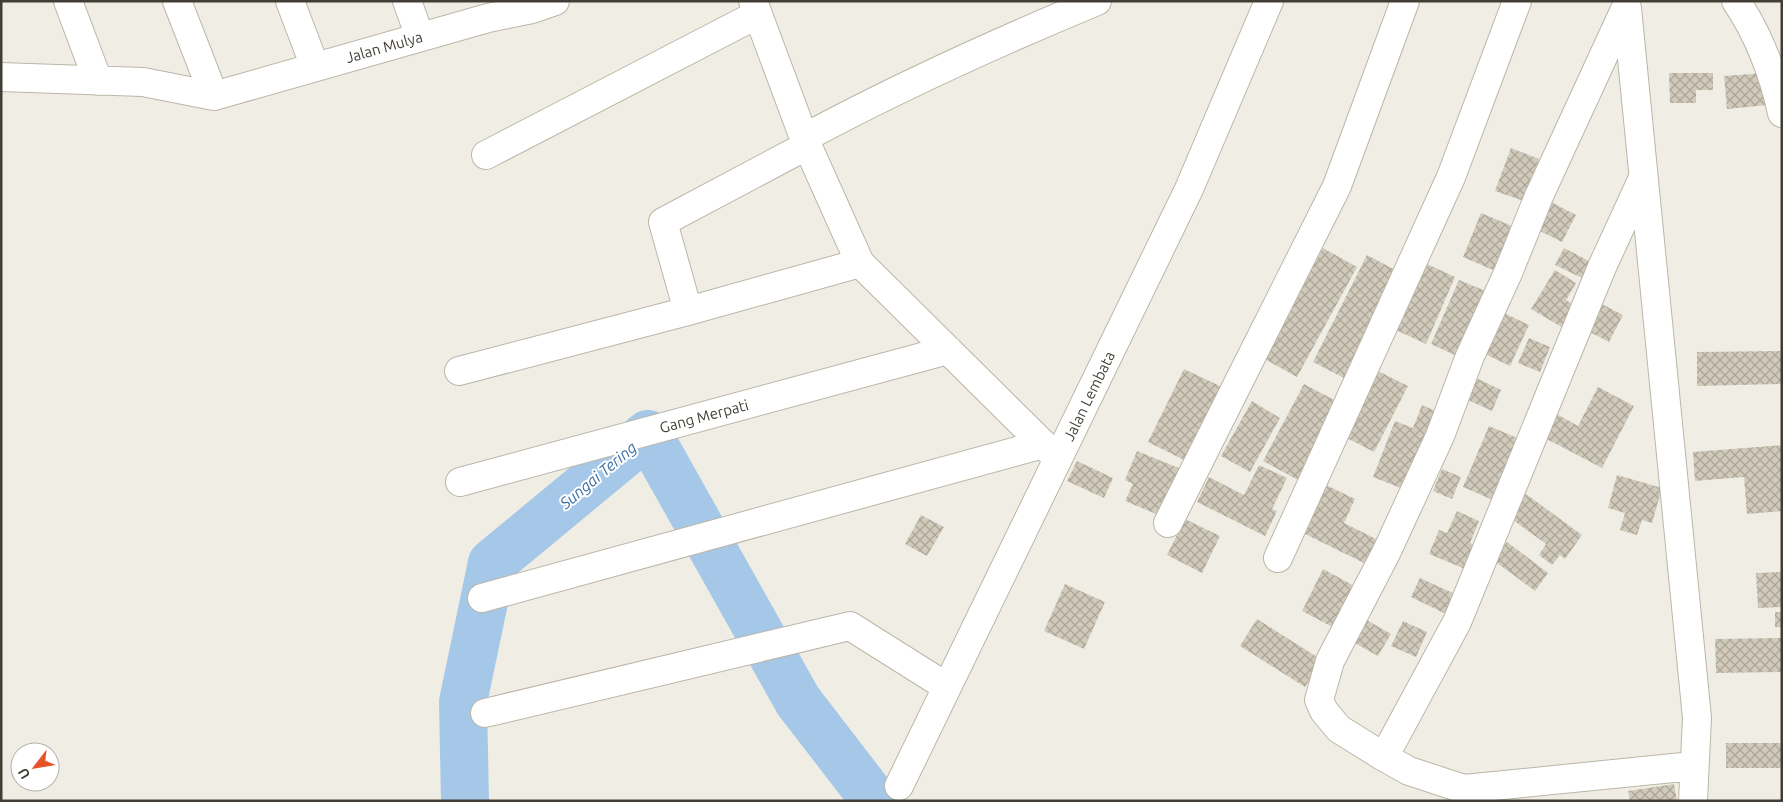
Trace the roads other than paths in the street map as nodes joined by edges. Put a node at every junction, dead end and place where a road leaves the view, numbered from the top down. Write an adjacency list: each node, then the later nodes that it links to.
1 (68, 1): 16 (street)
2 (177, 1): 17 (street)
3 (290, 1): 14 (street)
4 (407, 1): 13 (street)
5 (1097, 1): 19 (street)
6 (1269, 1): 26 (street, Jalan Lembata)
7 (1405, 1): 28 (street)
8 (1517, 1): 29 (street)
9 (1736, 1): 18 (street)
10 (539, 4): 13 (street, Jalan Mulya)
11 (1626, 4): 21 (street); 33 (street)
12 (756, 8): 19 (street); 20 (street)
13 (420, 37): 14 (street, Jalan Mulya)
14 (315, 67): 17 (street, Jalan Mulya)
15 (1, 77): 16 (street)
16 (98, 81): 17 (street)
17 (214, 96)
18 (1782, 113)
19 (806, 142): 22 (street); 23 (street)
20 (486, 155)
21 (1642, 178): 33 (street); 34 (street)
22 (860, 263): 23 (street); 24 (street)
23 (688, 312): 25 (street)
24 (948, 350): 26 (street); 27 (street, Gang Merpati)
25 (459, 370)
26 (1050, 452): 30 (street); 31 (street, Jalan Lembata)
27 (460, 482)
28 (1168, 522)
29 (1278, 558)
30 (482, 598)
31 (947, 687): 32 (street); 35 (street, Jalan Lembata)
32 (485, 713)
33 (1384, 757): 34 (street)
34 (1693, 766): 36 (street)
35 (899, 786)
36 (1693, 801)

